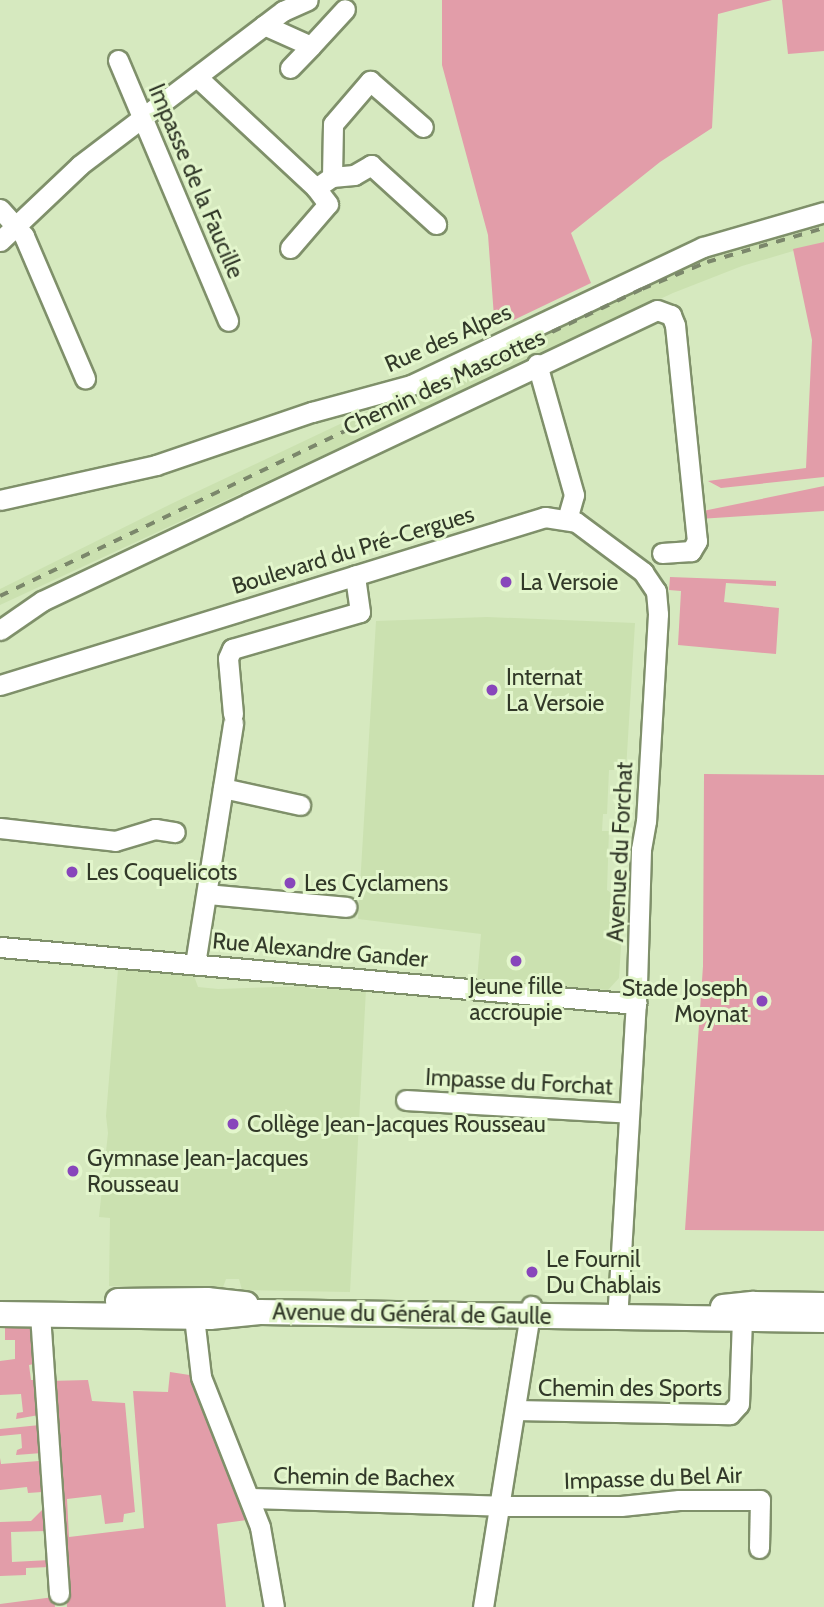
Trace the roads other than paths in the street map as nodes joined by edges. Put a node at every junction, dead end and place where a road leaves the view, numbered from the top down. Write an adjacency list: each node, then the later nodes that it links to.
1 (308, 0): 3 (street)
2 (345, 9): 4 (street)
3 (264, 25): 4 (street); 7 (street)
4 (311, 46): 6 (street)
5 (118, 60): 8 (street, Impasse de la Faucille)
6 (290, 68)
7 (197, 77): 8 (street); 10 (street)
8 (144, 117): 14 (street); 17 (street, Impasse de la Faucille)
9 (424, 127): 10 (street)
10 (324, 182): 13 (street); 16 (street)
11 (0, 209): 14 (street)
12 (824, 212): 20 (street, Rue des Alpes)
13 (436, 224)
14 (17, 225): 15 (street); 19 (street)
15 (0, 241)
16 (290, 248)
17 (228, 321)
18 (537, 364): 21 (street); 22 (street, Chemin des Mascottes); 24 (street, Chemin des Mascottes)
19 (85, 378)
20 (0, 500)
21 (567, 519): 23 (street, Boulevard du Pré-Cergues); 34 (street, Avenue du Forchat)
22 (662, 553)
23 (355, 575): 25 (street, Boulevard du Pré-Cergues); 26 (street)
24 (0, 630)
25 (0, 685)
26 (223, 788): 27 (street); 30 (street)
27 (300, 804)
28 (0, 828): 29 (street)
29 (175, 832)
30 (207, 894): 31 (street); 33 (street)
31 (346, 907)
32 (0, 947): 33 (street, Rue Alexandre Gander)
33 (195, 964): 34 (street, Rue Alexandre Gander)
34 (636, 1004): 36 (street, Avenue du Forchat)
35 (406, 1100): 36 (street, Impasse du Forchat)
36 (629, 1113): 41 (street, Avenue du Forchat)
37 (0, 1303): 38 (main road, Avenue du Général de Gaulle)
38 (168, 1308): 39 (main road, Avenue du Général de Gaulle); 45 (main road, Avenue du Général de Gaulle)
39 (194, 1309): 40 (main road, Avenue du Général de Gaulle); 48 (street, Chemin de Bachex)
40 (530, 1310): 41 (main road, Avenue du Général de Gaulle); 47 (street)
41 (617, 1311): 42 (main road, Avenue du Général de Gaulle); 46 (main road, Avenue du Général de Gaulle)
42 (772, 1312): 43 (main road, Avenue du Général de Gaulle); 46 (main road, Avenue du Général de Gaulle)
43 (812, 1312)
44 (0, 1314): 45 (main road, Avenue du Général de Gaulle)
45 (40, 1314): 51 (street)
46 (742, 1319): 47 (street, Chemin des Sports)
47 (515, 1410): 49 (street)
48 (251, 1498): 49 (street, Chemin de Bachex); 52 (street)
49 (500, 1505): 50 (street, Impasse du Bel Air); 53 (street)
50 (759, 1548)
51 (59, 1593)
52 (274, 1607)
53 (484, 1607)

